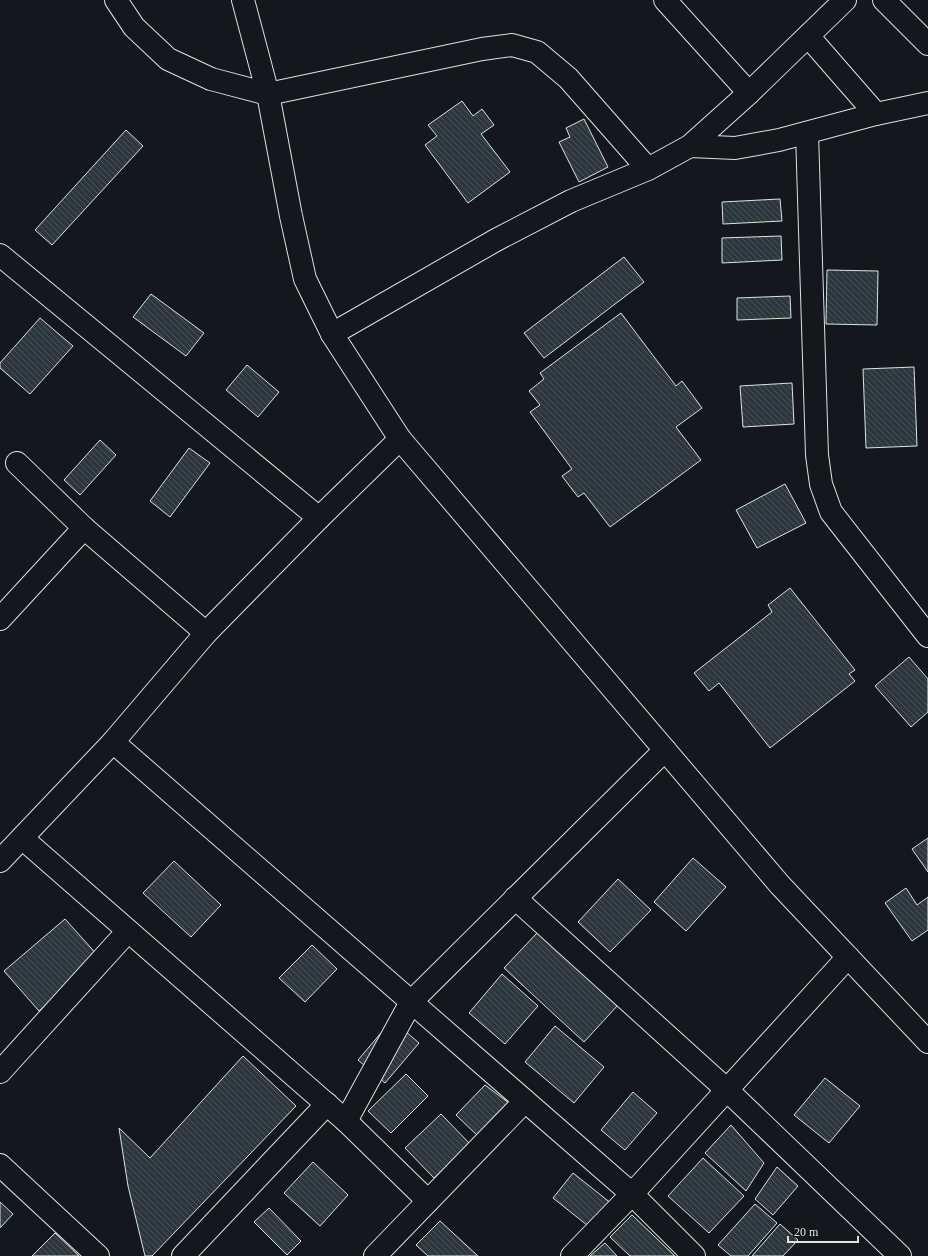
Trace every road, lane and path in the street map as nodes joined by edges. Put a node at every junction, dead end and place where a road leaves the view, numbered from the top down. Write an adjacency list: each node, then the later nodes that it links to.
1 (116, 0): 9 (street)
2 (242, 0): 9 (street)
3 (665, 0): 8 (street)
4 (845, 0): 6 (street)
5 (884, 0): 7 (street)
6 (808, 36): 8 (street); 11 (street)
7 (928, 44)
8 (749, 93): 13 (street)
9 (268, 94): 14 (street); 16 (street)
10 (928, 103): 11 (street)
11 (876, 114): 12 (street)
12 (807, 133): 13 (street); 23 (street)
13 (690, 146): 14 (street)
14 (648, 169): 16 (street)
15 (0, 255): 19 (street)
16 (332, 334): 17 (street)
17 (400, 439): 19 (street); 25 (street)
18 (17, 463): 20 (street)
19 (319, 518): 22 (street)
20 (84, 528): 21 (street); 22 (street)
21 (0, 619)
22 (206, 633): 24 (street)
23 (928, 636)
24 (113, 742): 26 (street); 31 (street)
25 (665, 750): 28 (street); 30 (street)
26 (22, 838): 27 (street); 29 (street)
27 (0, 861)
28 (515, 898): 31 (street); 34 (street)
29 (128, 931): 33 (street); 36 (street)
30 (848, 957): 32 (street); 34 (street)
31 (411, 1002): 35 (street); 37 (street)
32 (928, 1042)
33 (0, 1072)
34 (727, 1090): 39 (street); 46 (street)
35 (525, 1101): 39 (street); 40 (street)
36 (326, 1104): 37 (street); 42 (street)
37 (346, 1121): 40 (street)
38 (0, 1165): 41 (street)
39 (632, 1194): 44 (street); 45 (street)
40 (428, 1201): 43 (street)
41 (98, 1256)
42 (183, 1256)
43 (375, 1256)
44 (572, 1256)
45 (694, 1256)
46 (900, 1256)

